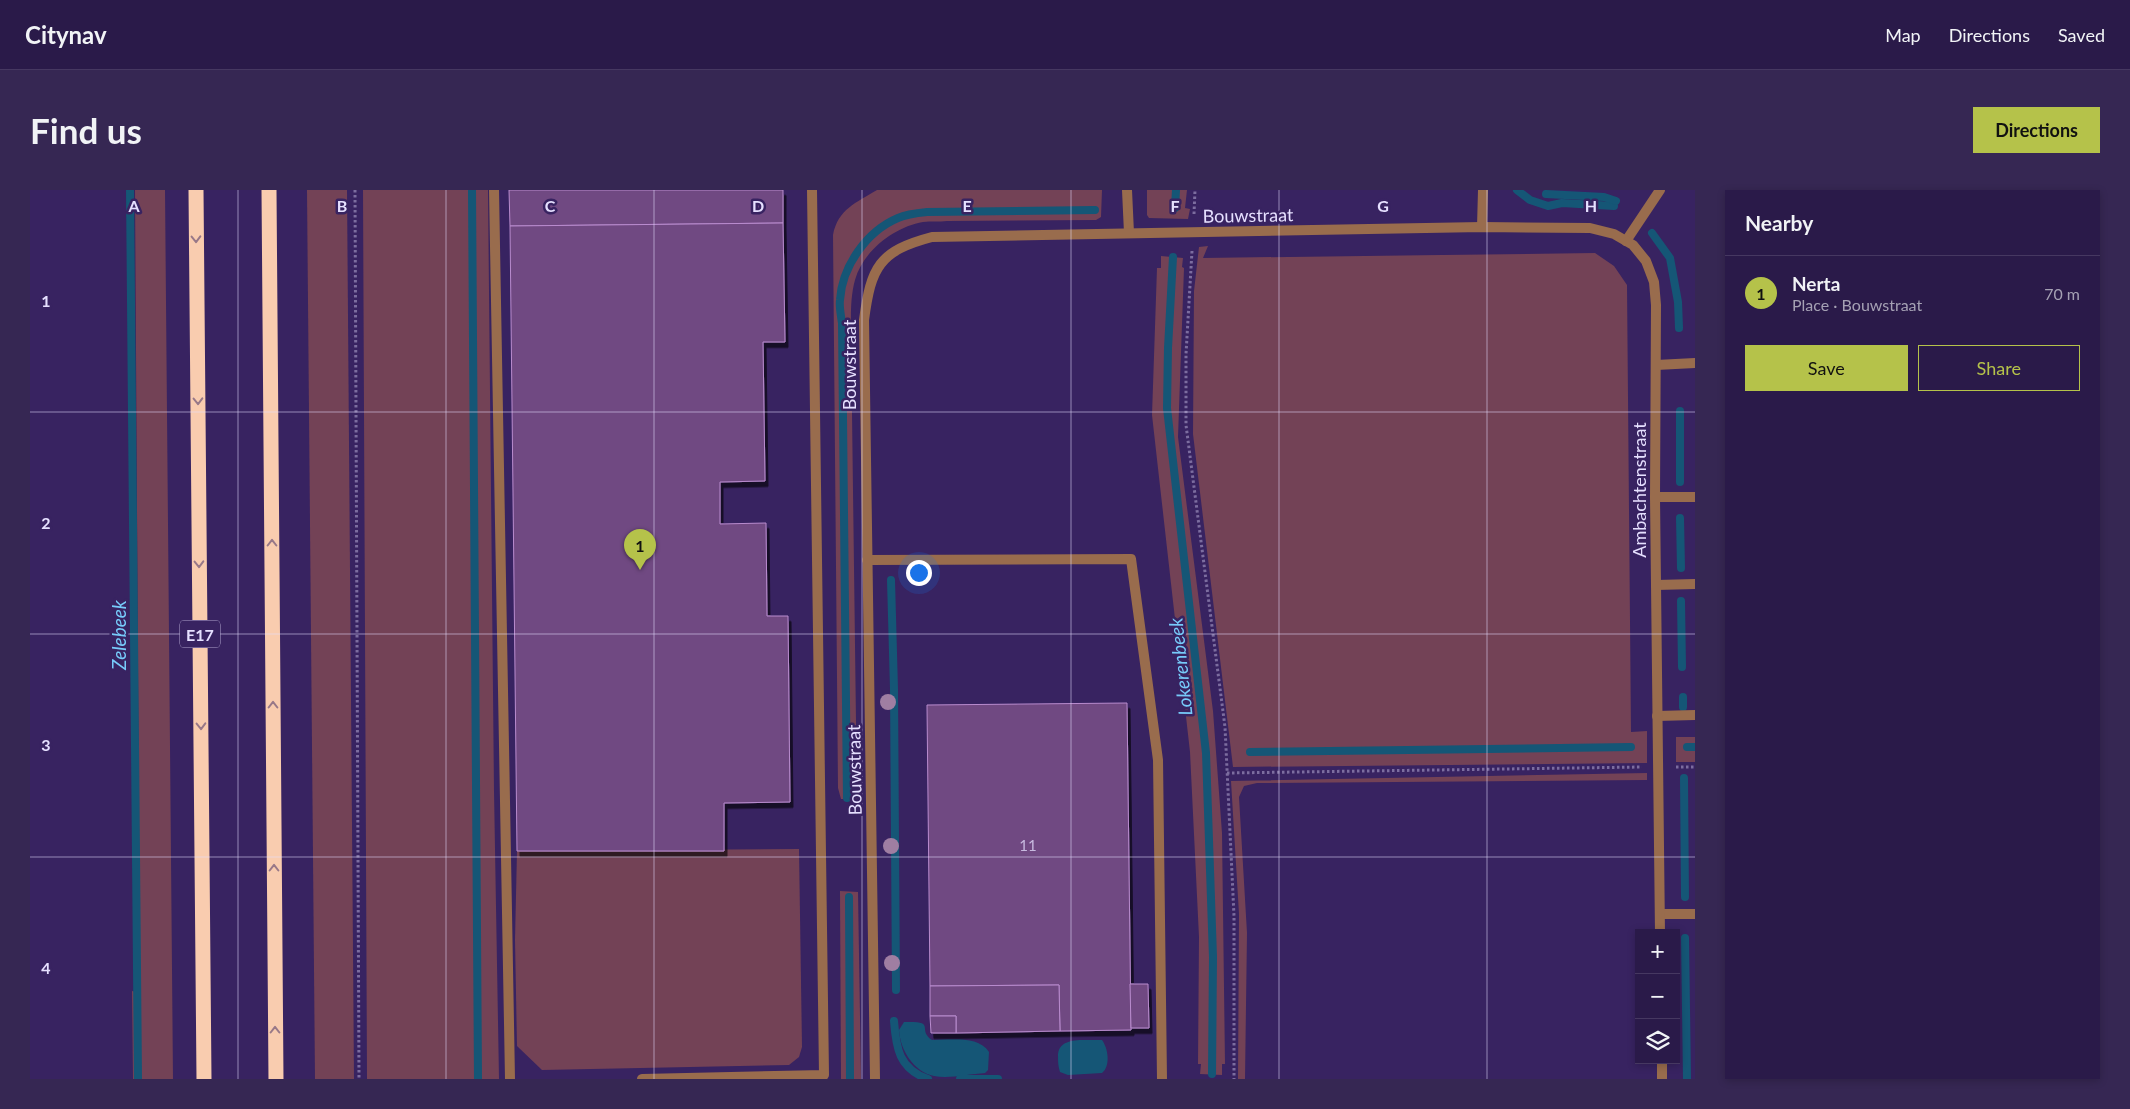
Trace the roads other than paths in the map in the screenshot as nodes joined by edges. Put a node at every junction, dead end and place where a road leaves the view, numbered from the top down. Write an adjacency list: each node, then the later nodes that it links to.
1 (196, 190): 24 (highway, E17, one-way to 24)
2 (269, 190): 25 (highway, one-way to 2)
3 (494, 190): 26 (street)
4 (812, 190): 27 (street)
5 (1127, 190): 9 (street)
6 (1483, 190): 8 (street)
7 (1660, 190): 10 (street)
8 (1482, 227): 9 (street, Bouwstraat); 10 (street, Ambachtenstraat)
9 (1129, 233): 15 (street, Bouwstraat)
10 (1626, 240): 12 (street, Ambachtenstraat)
11 (1695, 363): 12 (street)
12 (1656, 365): 14 (street, Ambachtenstraat)
13 (1695, 497): 14 (street)
14 (1654, 498): 17 (street, Ambachtenstraat)
15 (867, 560): 28 (street, Bouwstraat); 29 (street)
16 (1695, 584): 17 (street)
17 (1656, 585): 19 (street, Ambachtenstraat)
18 (1695, 715): 19 (street)
19 (1657, 716): 20 (street, Ambachtenstraat)
20 (1660, 914): 21 (street); 22 (street, Ambachtenstraat)
21 (1695, 914)
22 (1660, 929)
23 (1662, 1064): 30 (street)
24 (204, 1079)
25 (276, 1079)
26 (510, 1079)
27 (642, 1079)
28 (875, 1079)
29 (1162, 1079)
30 (1662, 1079)

